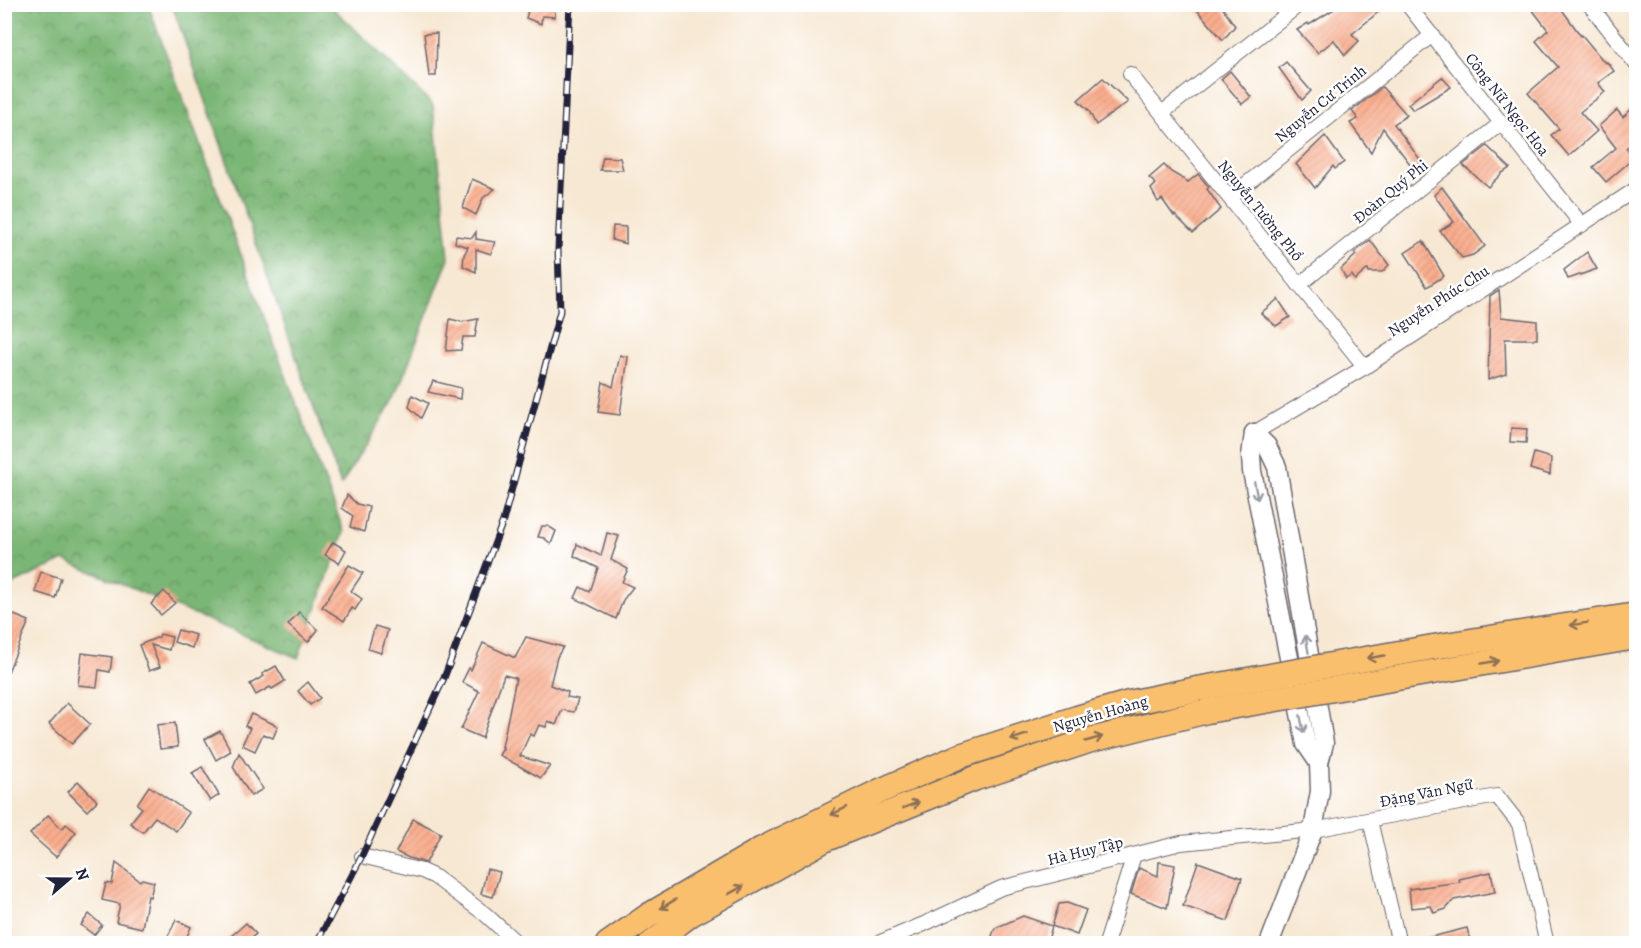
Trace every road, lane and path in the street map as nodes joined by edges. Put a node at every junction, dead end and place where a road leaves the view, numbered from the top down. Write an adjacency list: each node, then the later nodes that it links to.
1 (1300, 4): 7 (street)
2 (1407, 4): 4 (street, Công Nữ Ngọc Hoa)
3 (1589, 4): 5 (street)
4 (1432, 35): 8 (street, Công Nữ Ngọc Hoa); 10 (street, Nguyễn Cư Trinh)
5 (1636, 64)
6 (1130, 74): 7 (street, Nguyễn Tường Phổ)
7 (1162, 113): 10 (street, Nguyễn Tường Phổ)
8 (1501, 123): 11 (street, Công Nữ Ngọc Hoa); 12 (street, Đoàn Quý Phi)
9 (1636, 189): 11 (street, Nguyễn Phúc Chu)
10 (1230, 197): 12 (street, Nguyễn Tường Phổ)
11 (1582, 225): 13 (street, Nguyễn Phúc Chu)
12 (1299, 285): 13 (street, Nguyễn Tường Phổ)
13 (1365, 367): 14 (street, Nguyễn Phúc Chu)
14 (1254, 433): 15 (street); 16 (street, one-way to 16)
15 (1299, 601): 16 (street); 19 (street, one-way to 15)
16 (1279, 603): 19 (street, one-way to 19)
17 (1636, 615): 25 (highway, Nguyễn Hoàng, one-way to 25, bridge)
18 (1636, 637): 26 (highway, Nguyễn Hoàng, one-way to 18, bridge)
19 (1319, 764): 21 (street)
20 (1370, 820): 21 (street, Đặng Văn Ngữ); 30 (street); 31 (street, Đặng Văn Ngữ)
21 (1313, 831): 22 (street, Hà Huy Tập); 29 (street)
22 (1134, 855): 27 (street, Hà Huy Tập); 28 (street)
23 (362, 856): 24 (street)
24 (519, 944)
25 (608, 944)
26 (651, 944)
27 (876, 944)
28 (1106, 944)
29 (1269, 944)
30 (1399, 944)
31 (1546, 944)

